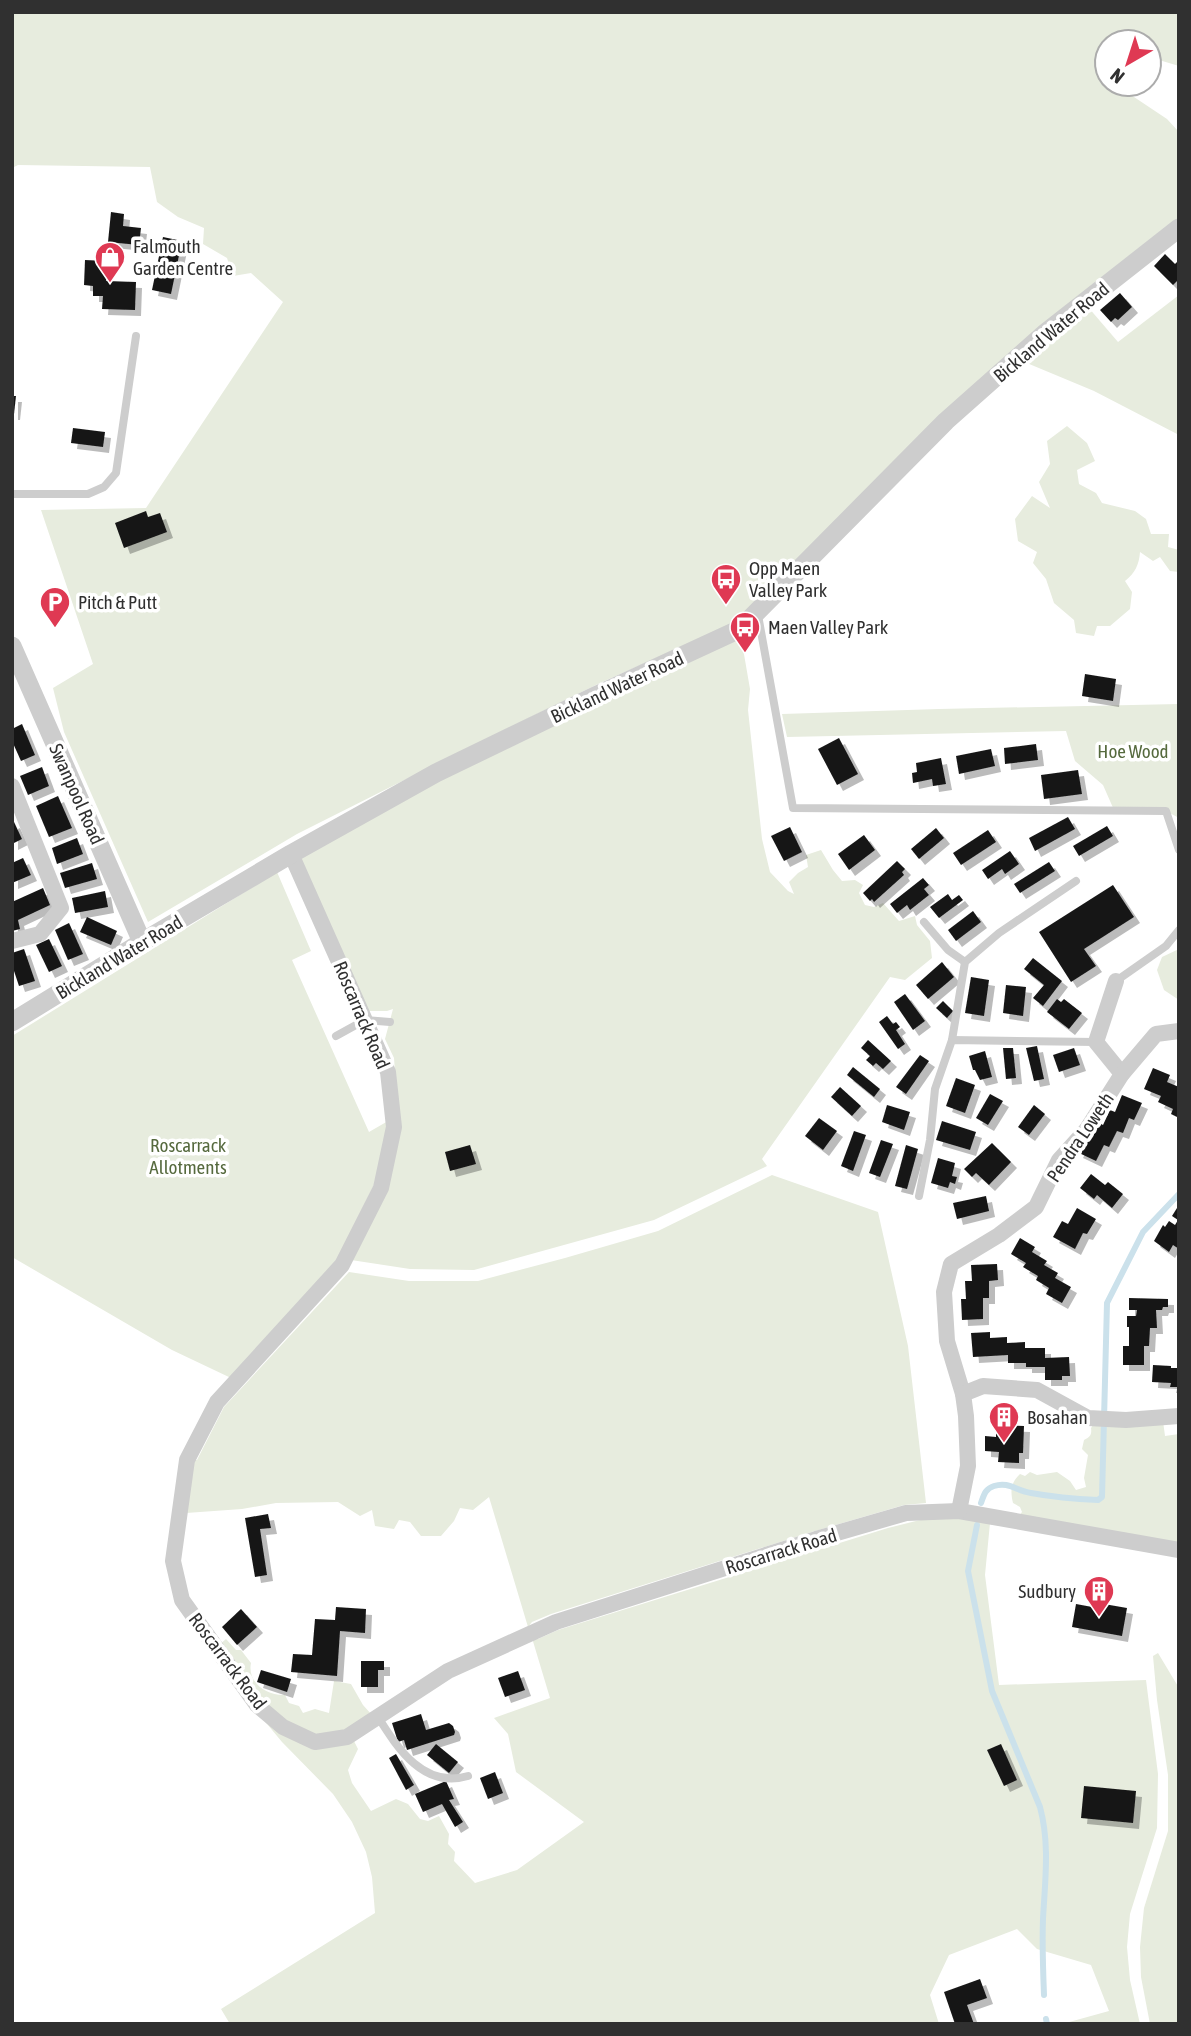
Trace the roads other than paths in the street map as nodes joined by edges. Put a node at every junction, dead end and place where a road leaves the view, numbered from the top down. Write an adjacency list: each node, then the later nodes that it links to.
1 (1179, 228): 4 (street, Bickland Water Road)
2 (135, 337): 3 (lane)
3 (12, 494)
4 (757, 612): 7 (lane); 8 (street, Bickland Water Road)
5 (12, 646): 13 (street, Swanpool Road)
6 (12, 786): 12 (street)
7 (1179, 850)
8 (291, 854): 13 (street, Bickland Water Road); 16 (street, Roscarrack Road)
9 (1076, 881): 14 (lane)
10 (924, 922): 14 (lane)
11 (1179, 930): 15 (lane)
12 (12, 941)
13 (142, 942): 17 (street, Bickland Water Road)
14 (965, 962): 21 (lane)
15 (1116, 981): 22 (street)
16 (366, 1020): 18 (lane); 20 (lane); 29 (street, Roscarrack Road)
17 (12, 1022)
18 (390, 1022)
19 (1179, 1031): 23 (street, Pendra Loweth)
20 (336, 1036)
21 (952, 1040): 22 (lane); 24 (lane)
22 (1096, 1042): 23 (street)
23 (1122, 1074): 25 (street, Pendra Loweth)
24 (919, 1196)
25 (963, 1394): 26 (street); 27 (street, Pendra Loweth)
26 (1179, 1416)
27 (960, 1511): 28 (street, Roscarrack Road); 29 (street, Roscarrack Road)
28 (1179, 1550)
29 (378, 1717): 30 (lane)
30 (468, 1776)

